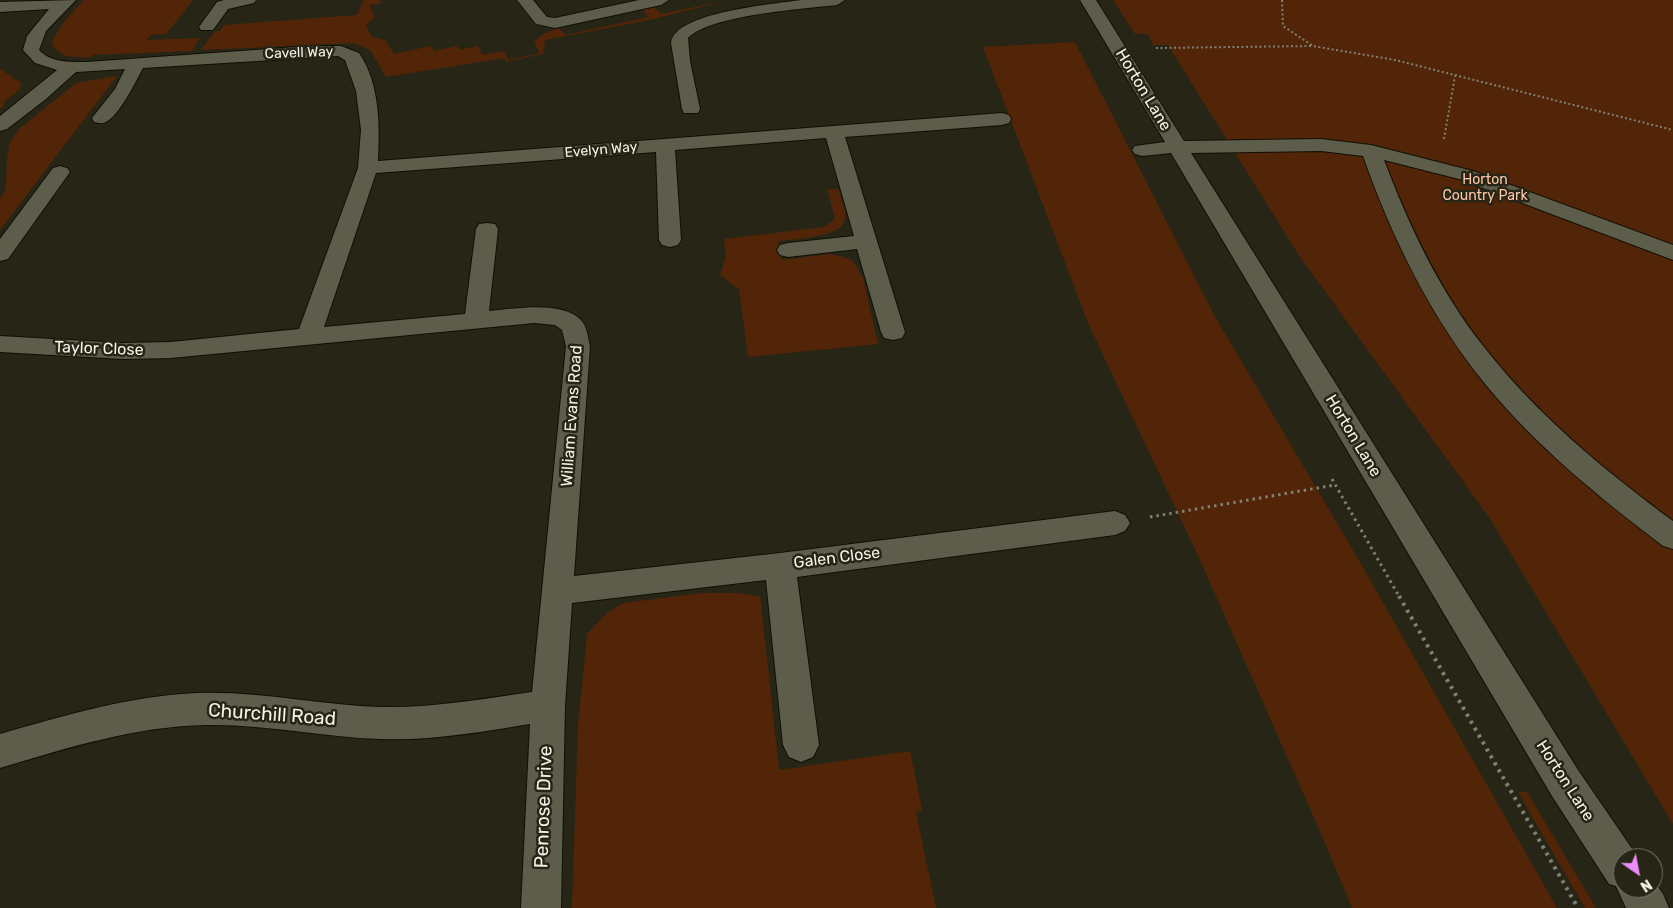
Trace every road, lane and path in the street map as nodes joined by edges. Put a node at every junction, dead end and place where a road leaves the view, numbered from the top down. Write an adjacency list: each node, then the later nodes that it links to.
1 (248, 0): 9 (street)
2 (525, 0): 3 (street)
3 (661, 0)
4 (836, 0): 15 (street)
5 (1088, 0): 22 (street, Horton Lane)
6 (1282, 0): 10 (path)
7 (66, 2): 8 (street); 13 (street, Cavell Way)
8 (0, 7)
9 (207, 27)
10 (1313, 46): 11 (path); 14 (path)
11 (1156, 48)
12 (136, 64): 13 (street, Cavell Way); 16 (street); 26 (street, Cavell Way)
13 (72, 66): 18 (street)
14 (1455, 76): 19 (path); 25 (path)
15 (691, 109)
16 (102, 118)
17 (1002, 119): 20 (street, Evelyn Way)
18 (0, 125)
19 (1673, 130)
20 (834, 132): 21 (street, Evelyn Way); 30 (street)
21 (666, 145): 26 (street, Evelyn Way); 29 (street)
22 (1177, 147): 23 (street); 24 (street); 47 (street, Horton Lane)
23 (1142, 150)
24 (1371, 151): 25 (street); 41 (street)
25 (1439, 166): 32 (street)
26 (368, 168): 36 (street, Cavell Way)
27 (60, 172): 33 (street)
28 (487, 229): 34 (street)
29 (670, 240)
30 (866, 241): 31 (street); 35 (street)
31 (788, 250)
32 (1673, 253)
33 (0, 254)
34 (476, 320): 36 (street, William Evans Road); 43 (street, William Evans Road)
35 (893, 332)
36 (309, 336): 38 (street, William Evans Road)
37 (0, 344): 38 (street, Taylor Close)
38 (198, 349)
39 (1335, 485): 40 (path)
40 (1115, 523): 42 (street, Galen Close)
41 (1673, 537)
42 (780, 566): 43 (street, Galen Close); 45 (street)
43 (558, 591): 44 (street, William Evans Road)
44 (548, 706): 46 (street, Churchill Road); 48 (street, Penrose Drive)
45 (801, 745)
46 (0, 751)
47 (1613, 855)
48 (541, 908)

